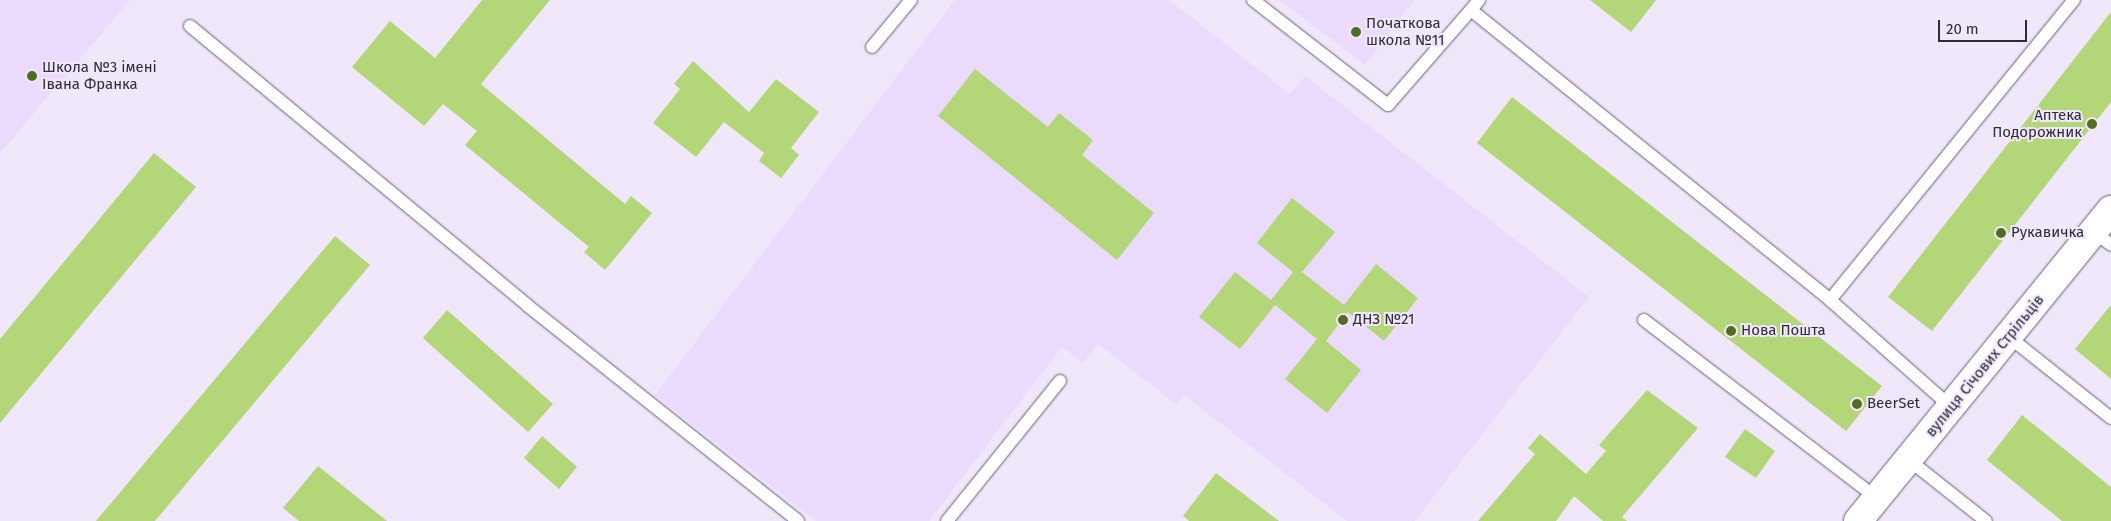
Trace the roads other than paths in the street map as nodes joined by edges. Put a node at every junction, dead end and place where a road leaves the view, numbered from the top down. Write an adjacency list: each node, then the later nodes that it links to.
1 (911, 0): 6 (lane)
2 (1253, 0): 4 (lane)
3 (2074, 0): 9 (lane)
4 (1475, 5): 9 (lane)
5 (190, 26): 17 (lane)
6 (872, 47)
7 (2111, 210): 8 (street, вулиця Січових Стрільців)
8 (2102, 238): 11 (street, вулиця Січових Стрільців)
9 (1830, 300): 13 (lane)
10 (1644, 320): 16 (lane)
11 (2009, 337): 13 (street, вулиця Січових Стрільців); 14 (lane)
12 (1060, 382): 18 (lane)
13 (1951, 408): 15 (street, вулиця Січових Стрільців)
14 (2111, 418)
15 (1909, 460): 16 (street, вулиця Січових Стрільців); 20 (lane)
16 (1876, 498): 19 (street, вулиця Січових Стрільців)
17 (798, 521)
18 (947, 521)
19 (1858, 521)
20 (1986, 521)

